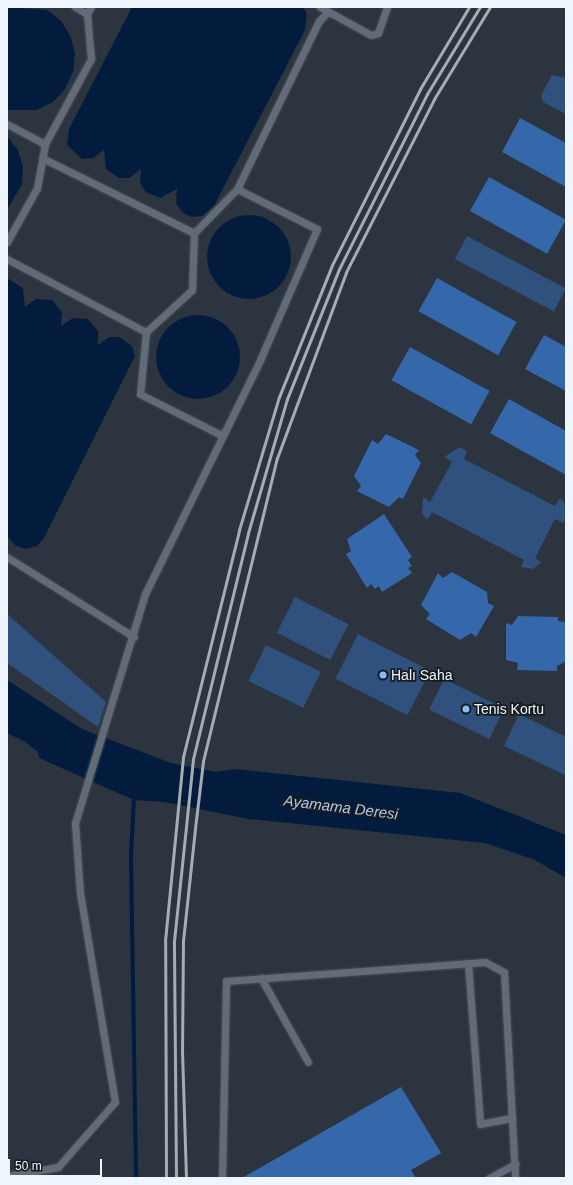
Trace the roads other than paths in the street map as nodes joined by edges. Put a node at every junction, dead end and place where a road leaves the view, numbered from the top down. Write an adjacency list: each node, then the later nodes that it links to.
1 (75, 7): 6 (lane)
2 (91, 7): 6 (lane)
3 (320, 7): 5 (lane)
4 (386, 7): 5 (lane)
5 (328, 12): 10 (lane)
6 (87, 14): 8 (lane)
7 (7, 124): 8 (lane)
8 (45, 144): 9 (lane)
9 (42, 158): 11 (lane); 12 (lane)
10 (237, 189): 11 (lane); 15 (lane)
11 (194, 233): 14 (lane)
12 (7, 242)
13 (7, 259): 14 (lane)
14 (146, 332): 15 (lane)
15 (223, 436): 17 (lane)
16 (7, 557): 17 (lane)
17 (134, 637): 23 (lane)
18 (468, 963): 19 (lane); 21 (lane); 21 (lane)
19 (261, 978): 20 (lane); 24 (lane)
20 (308, 1062)
21 (512, 1118): 22 (lane)
22 (515, 1164): 25 (lane); 26 (lane)
23 (7, 1176)
24 (222, 1178)
25 (489, 1178)
26 (516, 1178)

